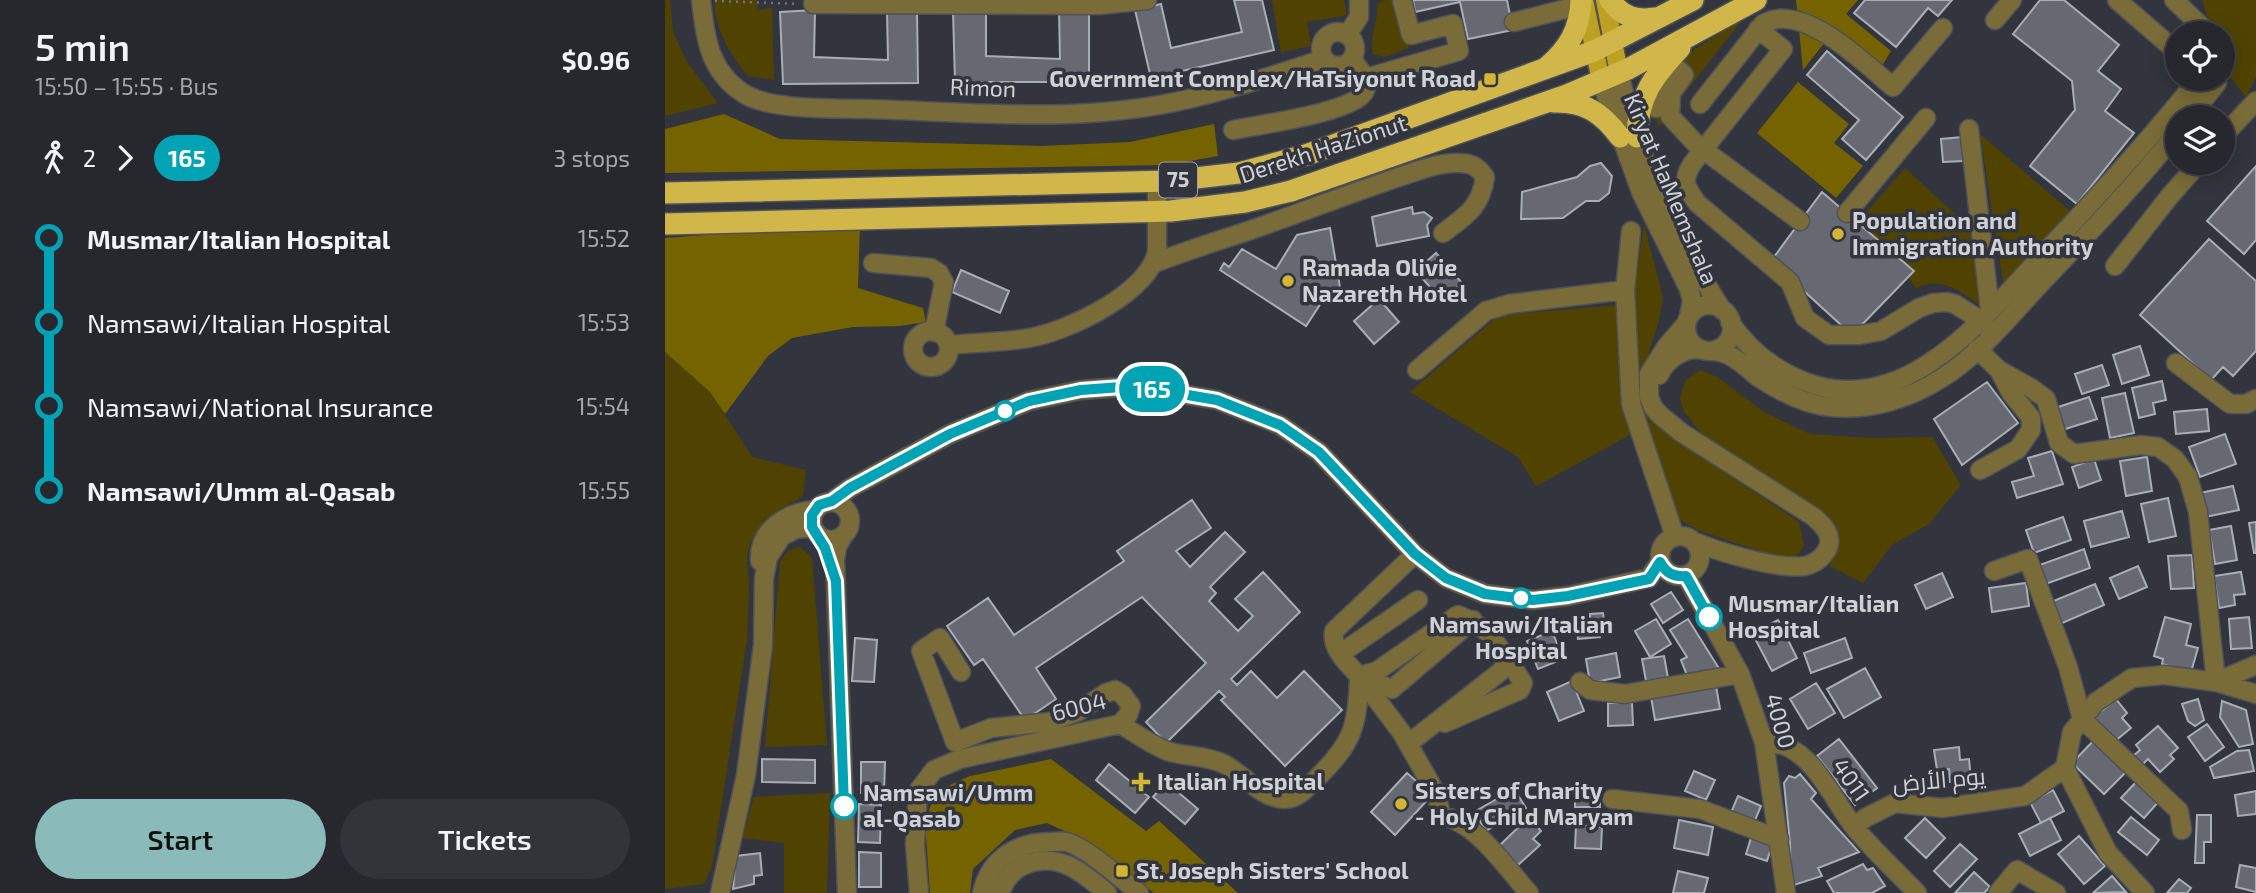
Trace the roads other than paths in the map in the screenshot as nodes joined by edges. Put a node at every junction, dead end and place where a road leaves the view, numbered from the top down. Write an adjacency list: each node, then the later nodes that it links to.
1 (701, 0): 24 (street, Rimon)
2 (1147, 0): 13 (street)
3 (1359, 0): 20 (street)
4 (1402, 0): 29 (street)
5 (1605, 0): 23 (main road)
6 (1610, 0): 14 (highway)
7 (1693, 0): 14 (highway, Derekh HaZionut / 75)
8 (1756, 0): 21 (highway, Derekh HaZionut / 75)
9 (2012, 0): 15 (street)
10 (2117, 0): 22 (street)
11 (1582, 2): 17 (street); 23 (main road); 26 (highway)
12 (2180, 3): 16 (street)
13 (813, 4)
14 (1662, 16): 23 (highway, Derekh HaZionut / 75)
15 (1995, 20)
16 (2197, 21)
17 (1514, 22)
18 (1943, 28): 19 (street)
19 (1758, 29): 33 (street); 40 (street)
20 (1347, 35): 24 (street); 25 (street)
21 (1691, 36): 27 (highway); 28 (highway, Derekh HaZionut / 75)
22 (2165, 42)
23 (1604, 47): 26 (highway, Derekh HaZionut / 75); 28 (main road)
24 (1324, 59): 25 (street)
25 (1352, 59): 29 (street)
26 (1542, 71): 42 (highway, Derekh HaZionut / 75)
27 (1659, 71): 38 (highway); 40 (street)
28 (1610, 77): 32 (highway, Derekh HaZionut / 75); 38 (street, Kiryat HaMemshala)
29 (1366, 78): 37 (street)
30 (2188, 91): 57 (street, Kiryat HaMemshala)
31 (2256, 101): 35 (street)
32 (1545, 102): 38 (highway); 44 (highway, Derekh HaZionut / 75)
33 (1700, 104)
34 (1926, 118): 45 (street)
35 (2235, 123)
36 (1969, 129): 57 (street)
37 (1233, 130)
38 (1628, 137): 53 (street, Kiryat HaMemshala); 55 (street, Kiryat HaMemshala)
39 (2165, 147): 57 (street, Kiryat HaMemshala)
40 (1703, 150): 46 (street); 57 (street)
41 (2188, 175): 52 (street)
42 (1157, 181): 43 (highway, Derekh HaZionut / 75); 44 (street)
43 (665, 194)
44 (1158, 211): 47 (highway, Derekh HaZionut / 75); 51 (street)
45 (1847, 214)
46 (1800, 221)
47 (665, 224)
48 (1631, 231): 54 (street)
49 (1443, 233): 51 (street)
50 (873, 263): 58 (street)
51 (1155, 263): 59 (street)
52 (2115, 266)
53 (1679, 268): 56 (street, Kiryat HaMemshala); 60 (street)
54 (1625, 290): 64 (street); 74 (street)
55 (1726, 316): 56 (street); 57 (street, Kiryat HaMemshala); 62 (street)
56 (1688, 320): 60 (street); 62 (street)
57 (1987, 321): 61 (street, Kiryat HaMemshala)
58 (934, 331): 59 (street); 59 (street)
59 (949, 345)
60 (1666, 347): 67 (street)
61 (1977, 349): 62 (street, Kiryat HaMemshala); 65 (street)
62 (1706, 350): 67 (street)
63 (2176, 363): 66 (street)
64 (1417, 370)
65 (1999, 370): 68 (street); 90 (street)
66 (2256, 400)
67 (1682, 433): 75 (street)
68 (1980, 470)
69 (875, 476): 70 (street); 71 (street); 76 (street)
70 (832, 501): 71 (street); 72 (street)
71 (849, 514): 73 (street)
72 (816, 525): 73 (street); 81 (street); 102 (street)
73 (843, 536): 81 (street)
74 (1684, 539): 75 (street); 77 (street); 78 (street)
75 (1728, 553): 77 (street)
76 (1415, 554): 78 (street); 83 (street)
77 (1700, 561): 80 (street)
78 (1660, 562): 80 (street)
79 (1994, 571): 92 (street)
80 (1686, 576): 87 (street, 4000)
81 (836, 581): 103 (street)
82 (1418, 600): 83 (street)
83 (1340, 654): 88 (street)
84 (1509, 661): 88 (street); 94 (street); 94 (street)
85 (2256, 665): 90 (street)
86 (961, 672): 96 (street)
87 (1740, 674): 89 (street); 95 (street, 4000)
88 (1359, 676): 93 (street); 94 (street)
89 (1580, 682)
90 (2216, 682): 91 (street); 92 (street)
91 (2256, 694)
92 (2082, 719): 97 (street); 100 (street)
93 (1120, 724): 96 (street, 6004); 96 (street, 6004)
94 (1415, 739): 109 (street)
95 (1764, 742): 99 (street, 4011); 101 (street, 4000)
96 (958, 750): 104 (street, 6004)
97 (2065, 768): 99 (street, يوم الأرض); 114 (street)
98 (1612, 799): 101 (street)
99 (1854, 827): 111 (street, 4011)
100 (2182, 830)
101 (1779, 839): 110 (street, 4000)
102 (720, 893)
103 (847, 893)
104 (919, 893)
105 (982, 893): 108 (street)
106 (1000, 893): 107 (street)
107 (1107, 893)
108 (1139, 893)
109 (1529, 893)
110 (1786, 893)
111 (1917, 893)
112 (1998, 893): 113 (street)
113 (2056, 893)
114 (2145, 893)

